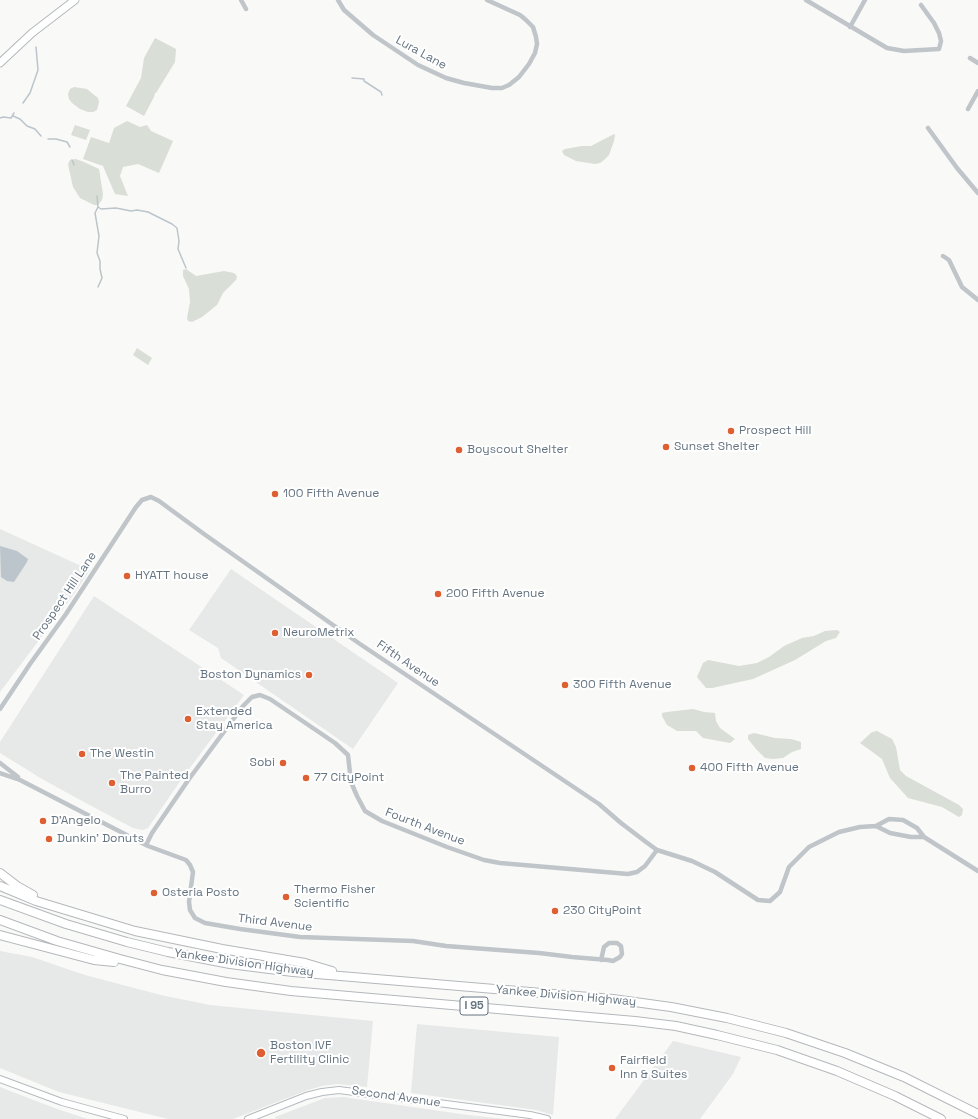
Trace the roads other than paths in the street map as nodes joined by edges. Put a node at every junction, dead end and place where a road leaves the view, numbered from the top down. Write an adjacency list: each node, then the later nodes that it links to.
1 (75, 0): 11 (main road)
2 (241, 0): 8 (street)
3 (338, 0): 4 (street, Lura Lane)
4 (487, 0)
5 (806, 0): 9 (street)
6 (866, 0): 9 (street)
7 (921, 5): 9 (street)
8 (246, 9)
9 (850, 27)
10 (970, 58): 12 (street)
11 (0, 63)
12 (978, 63)
13 (978, 91): 14 (street)
14 (968, 109)
15 (928, 128): 16 (street)
16 (978, 193)
17 (943, 256): 18 (street)
18 (978, 300)
19 (148, 497): 20 (street, Prospect Hill Lane); 27 (street, Fifth Avenue)
20 (0, 709)
21 (0, 763): 23 (street, Third Avenue)
22 (0, 773): 23 (street, Third Avenue)
23 (20, 780): 26 (street, Third Avenue)
24 (876, 826): 25 (street); 25 (street); 27 (street, Fifth Avenue)
25 (924, 837): 28 (street)
26 (146, 845): 27 (street, Fourth Avenue); 35 (street, Third Avenue)
27 (657, 850)
28 (978, 872)
29 (0, 873): 32 (highway)
30 (0, 886): 32 (highway)
31 (0, 900): 37 (highway, Yankee Division Highway / I 95)
32 (55, 906): 37 (highway)
33 (0, 920): 36 (highway, Yankee Division Highway / I 95)
34 (0, 936): 36 (highway)
35 (601, 960): 35 (street, Third Avenue)
36 (132, 963): 43 (highway, Yankee Division Highway / I 95)
37 (350, 977): 39 (highway, Yankee Division Highway / I 95)
38 (0, 1079): 40 (street)
39 (978, 1114)
40 (124, 1119)
41 (248, 1119): 42 (street, Second Avenue)
42 (547, 1119)
43 (941, 1119)

